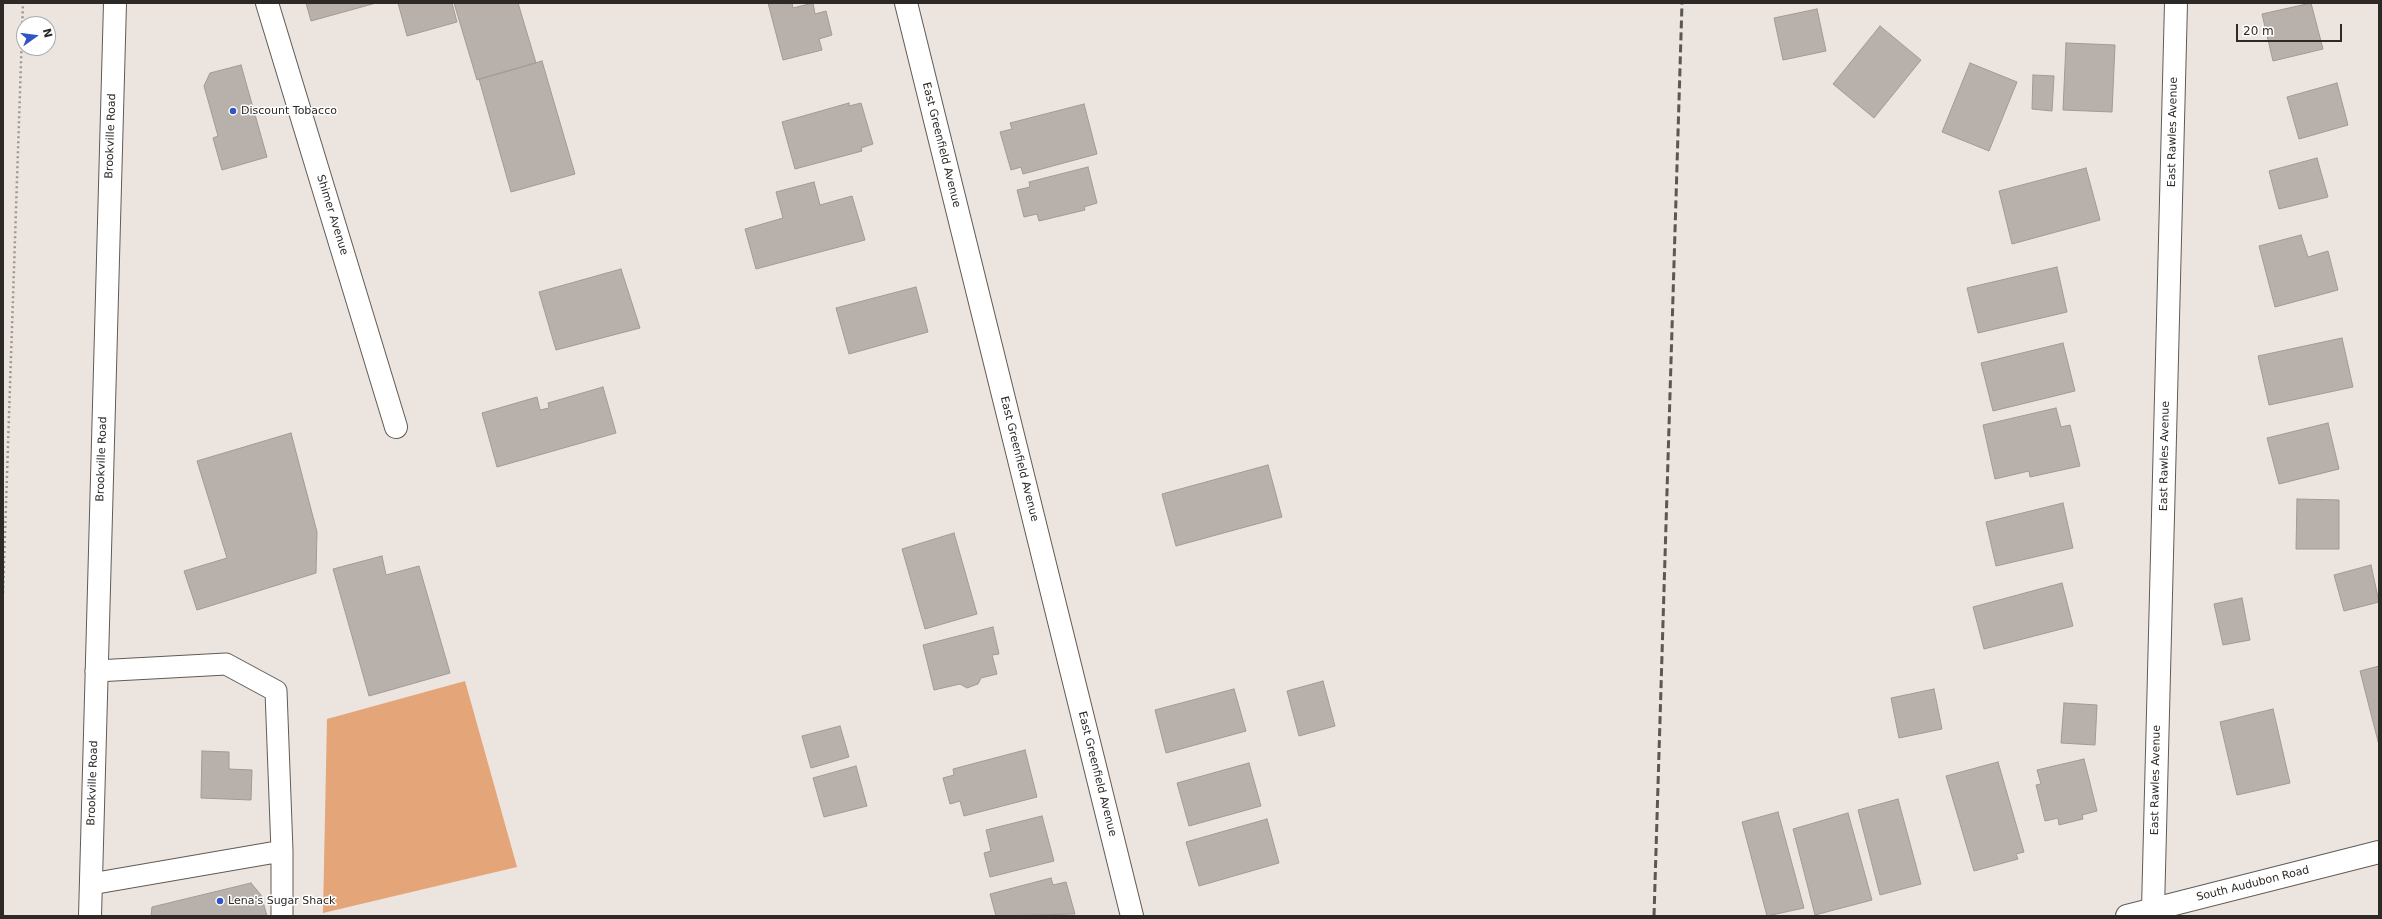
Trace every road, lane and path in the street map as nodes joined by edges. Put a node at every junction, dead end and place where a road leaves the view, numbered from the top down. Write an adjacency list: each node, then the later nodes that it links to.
1 (23, 3): 7 (path)
2 (115, 3): 8 (street, Brookville Road)
3 (267, 3): 6 (street, Shimer Avenue)
4 (906, 3): 15 (street, East Greenfield Avenue)
5 (2176, 3): 12 (street, East Rawles Avenue)
6 (396, 427)
7 (3, 593)
8 (96, 671): 9 (lane); 11 (street, Brookville Road)
9 (282, 851): 11 (lane); 14 (lane)
10 (2379, 852): 12 (street, South Audubon Road)
11 (91, 884): 13 (street, Brookville Road)
12 (2153, 909): 16 (street, South Audubon Road)
13 (90, 916)
14 (282, 916)
15 (1132, 916)
16 (2127, 916)

